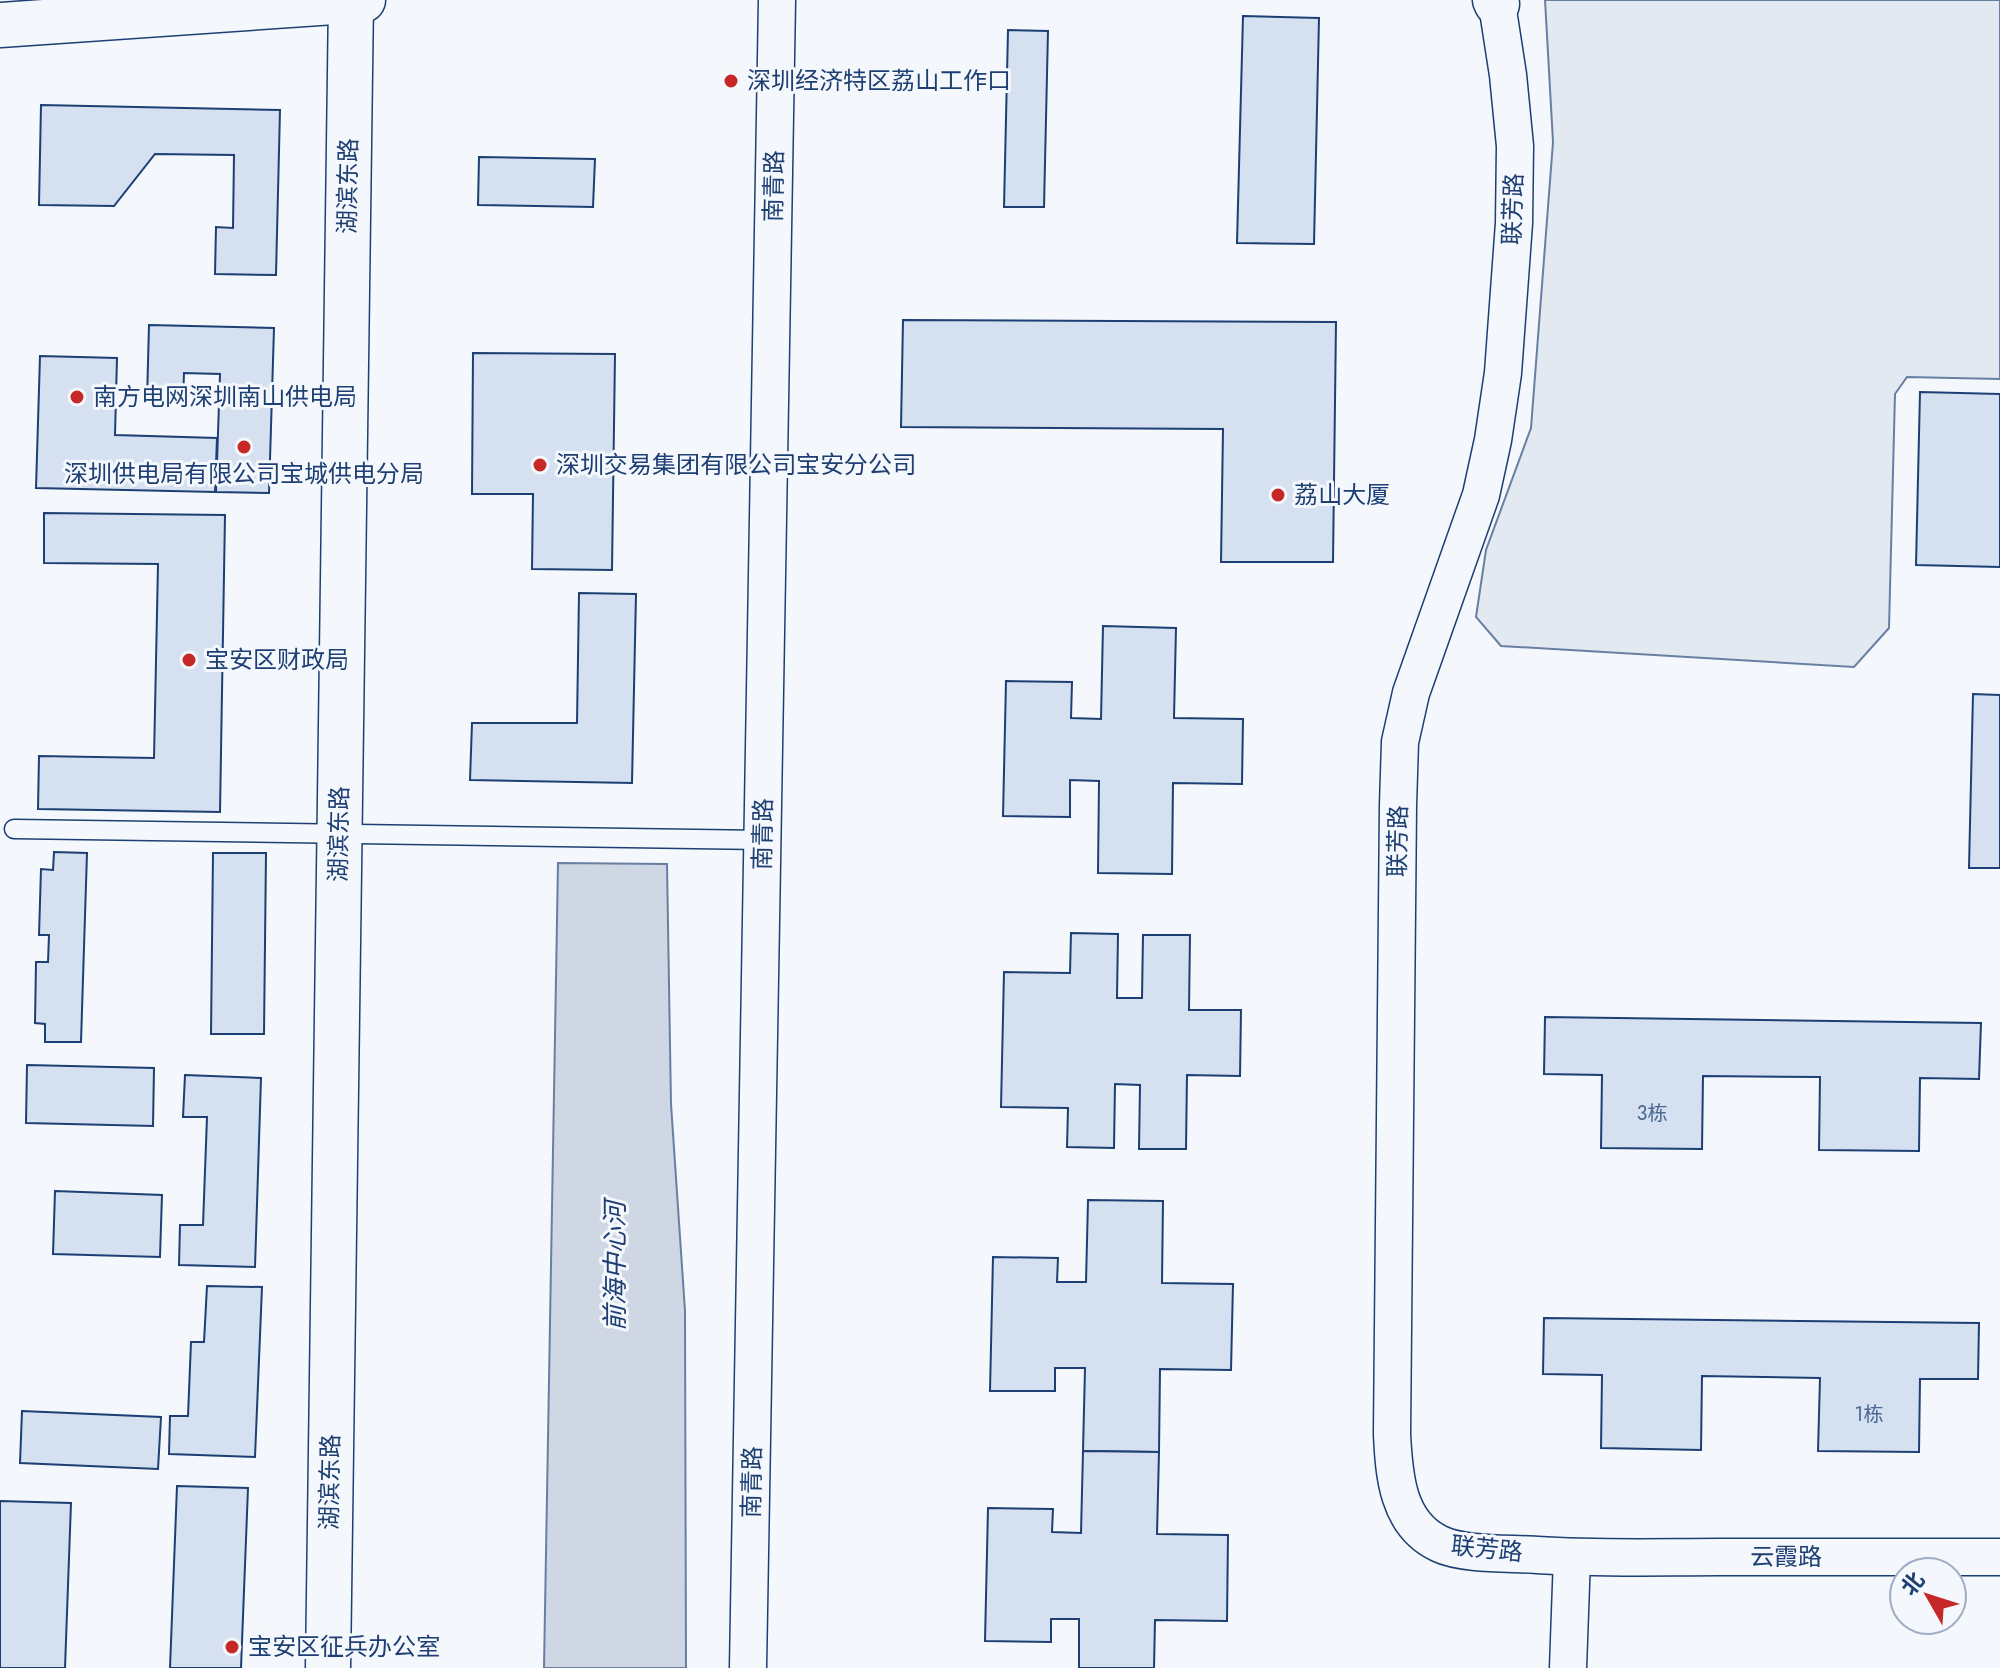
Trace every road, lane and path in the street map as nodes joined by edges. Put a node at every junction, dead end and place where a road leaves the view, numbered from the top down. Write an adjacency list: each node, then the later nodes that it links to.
1 (351, 0): 2 (main road); 5 (main road); 7 (main road, 湖滨东路)
2 (363, 0)
3 (777, 0): 8 (street, 南青路)
4 (1496, 1): 9 (street, 联芳路)
5 (0, 25)
6 (14, 829): 7 (lane)
7 (339, 833): 8 (lane); 11 (main road, 湖滨东路)
8 (763, 840): 12 (street, 南青路)
9 (1572, 1557): 10 (street, 云霞路); 13 (street)
10 (2000, 1557)
11 (328, 1668)
12 (748, 1668)
13 (1568, 1668)

